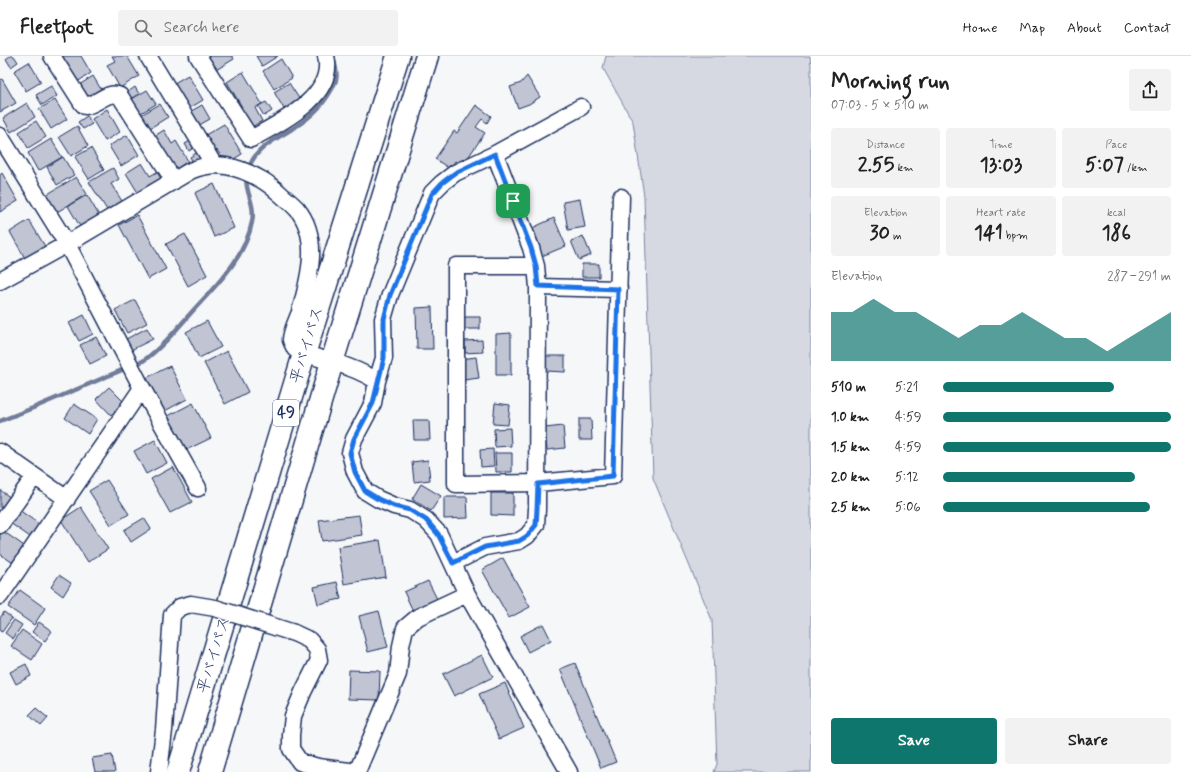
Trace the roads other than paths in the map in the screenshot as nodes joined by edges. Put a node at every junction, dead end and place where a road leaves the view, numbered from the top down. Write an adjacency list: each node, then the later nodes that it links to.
1 (52, 56): 11 (street)
2 (148, 56): 10 (street)
3 (198, 56): 4 (street)
4 (326, 56)
5 (398, 56): 18 (highway, 平バイパス / 49)
6 (427, 56): 19 (highway, 平バイパス / 49)
7 (581, 107): 9 (street)
8 (0, 136): 13 (street)
9 (495, 154): 14 (street); 20 (street)
10 (214, 165): 11 (street); 18 (street)
11 (174, 181): 13 (street)
12 (621, 196): 17 (street)
13 (67, 244): 15 (street); 21 (street)
14 (536, 266): 16 (street); 24 (street)
15 (0, 281)
16 (538, 286): 17 (street); 24 (street)
17 (618, 289): 24 (street)
18 (304, 354): 19 (street); 32 (highway, 平バイパス / 49)
19 (332, 362): 20 (street); 33 (highway, 平バイパス / 49)
20 (377, 380): 28 (street)
21 (142, 388): 25 (street); 26 (street)
22 (0, 452): 23 (street)
23 (34, 476): 26 (street); 27 (street)
24 (538, 484): 28 (street)
25 (198, 488)
26 (67, 499): 30 (street)
27 (0, 525)
28 (453, 563): 29 (street)
29 (467, 594): 34 (street); 35 (street)
30 (0, 596)
31 (159, 772): 34 (street, bridge)
32 (178, 772)
33 (210, 772)
34 (357, 772)
35 (569, 772)

